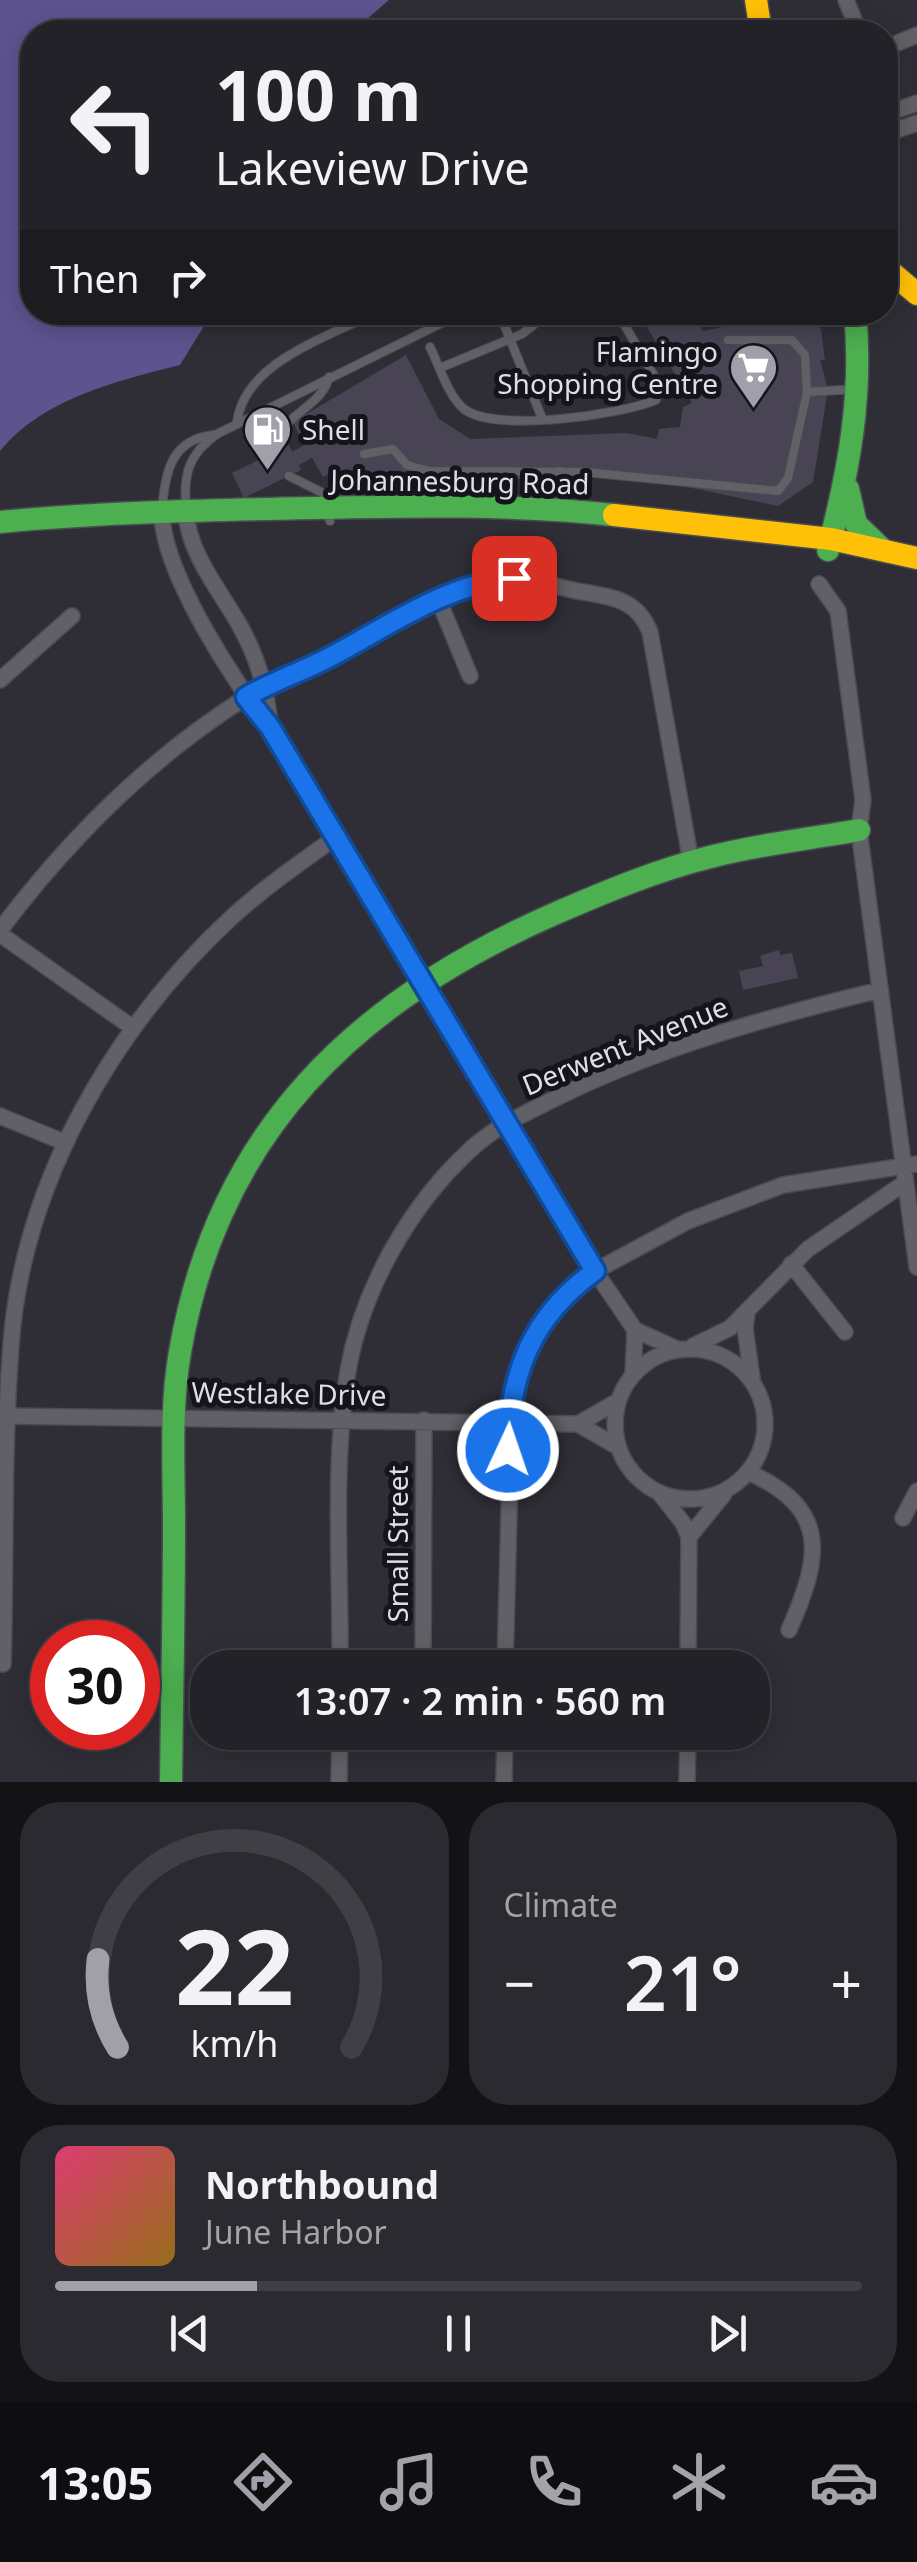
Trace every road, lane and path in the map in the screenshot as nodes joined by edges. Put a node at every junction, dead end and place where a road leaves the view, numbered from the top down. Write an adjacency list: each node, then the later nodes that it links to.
1 (351, 325): 17 (lane)
2 (437, 325): 13 (lane)
3 (504, 325): 8 (lane)
4 (536, 325): 8 (lane)
5 (626, 325): 16 (lane)
6 (846, 325): 11 (street)
7 (855, 325): 11 (street)
8 (509, 337): 12 (lane); 16 (lane)
9 (728, 340): 15 (lane)
10 (430, 347): 12 (lane)
11 (856, 354): 14 (street)
12 (440, 368): 16 (lane)
13 (329, 377): 17 (lane); 19 (lane)
14 (862, 388): 15 (lane); 21 (street)
15 (806, 392): 22 (lane)
16 (542, 418)
17 (237, 422): 18 (lane)
18 (218, 434): 26 (lane); 27 (lane)
19 (277, 451)
20 (364, 454): 22 (lane)
21 (850, 466): 29 (street); 30 (street)
22 (560, 471): 24 (lane)
23 (289, 476): 25 (lane)
24 (558, 514): 25 (street, Johannesburg Road); 29 (street, Johannesburg Road)
25 (329, 515): 27 (street, Johannesburg Road)
26 (162, 518): 27 (street, Johannesburg Road); 28 (street, Johannesburg Road); 35 (street)
27 (186, 518): 34 (street)
28 (0, 524)
29 (830, 544): 30 (street, Johannesburg Road); 32 (street, Johannesburg Road)
30 (885, 552): 31 (street, Johannesburg Road)
31 (917, 558)
32 (917, 568)
33 (820, 584): 43 (street)
34 (216, 586): 35 (street); 40 (street)
35 (192, 602): 41 (street)
36 (439, 602): 38 (street); 40 (street); 45 (street)
37 (72, 616): 39 (street)
38 (470, 676)
39 (0, 680)
40 (266, 685): 41 (street); 42 (street)
41 (246, 697): 42 (street); 46 (street)
42 (270, 727): 44 (street)
43 (858, 830): 45 (street); 48 (street)
44 (336, 837): 47 (street); 49 (street)
45 (691, 862): 47 (street)
46 (0, 932): 49 (street)
47 (422, 980): 51 (street); 65 (street)
48 (880, 990): 51 (street, Derwent Avenue); 53 (street)
49 (133, 1028): 52 (street)
50 (0, 1116): 52 (street)
51 (505, 1123): 56 (street); 67 (street, Derwent Avenue)
52 (66, 1143): 64 (street)
53 (908, 1170): 54 (street); 55 (street); 56 (street)
54 (791, 1264): 57 (street); 59 (street)
55 (917, 1267)
56 (595, 1271): 58 (street); 68 (street)
57 (747, 1312): 60 (street); 62 (street)
58 (635, 1330): 60 (street); 61 (street)
59 (844, 1332)
60 (683, 1349): 61 (street); 62 (street)
61 (633, 1374): 63 (street)
62 (753, 1382): 71 (street)
63 (618, 1401): 69 (street); 70 (street)
64 (4, 1416): 65 (street, Westlake Drive); 82 (street)
65 (175, 1418): 67 (street, Westlake Drive); 86 (street)
66 (424, 1420): 67 (street, Westlake Drive); 68 (street, Westlake Drive); 79 (street, Small Street)
67 (342, 1421): 78 (street, Derwent Avenue)
68 (509, 1423): 69 (street, Westlake Drive); 80 (street)
69 (578, 1424): 70 (street, Westlake Drive)
70 (618, 1447): 74 (street)
71 (748, 1472): 72 (street); 77 (street)
72 (730, 1488): 74 (street); 76 (street)
73 (917, 1491): 75 (street)
74 (659, 1493): 76 (street)
75 (903, 1518)
76 (689, 1537): 81 (street)
77 (789, 1630)
78 (340, 1650)
79 (423, 1650)
80 (505, 1650)
81 (688, 1650)
82 (3, 1664)
83 (340, 1750): 87 (street)
84 (504, 1750): 88 (street)
85 (688, 1750): 89 (street)
86 (171, 1782)
87 (340, 1782)
88 (504, 1782)
89 (688, 1782)

